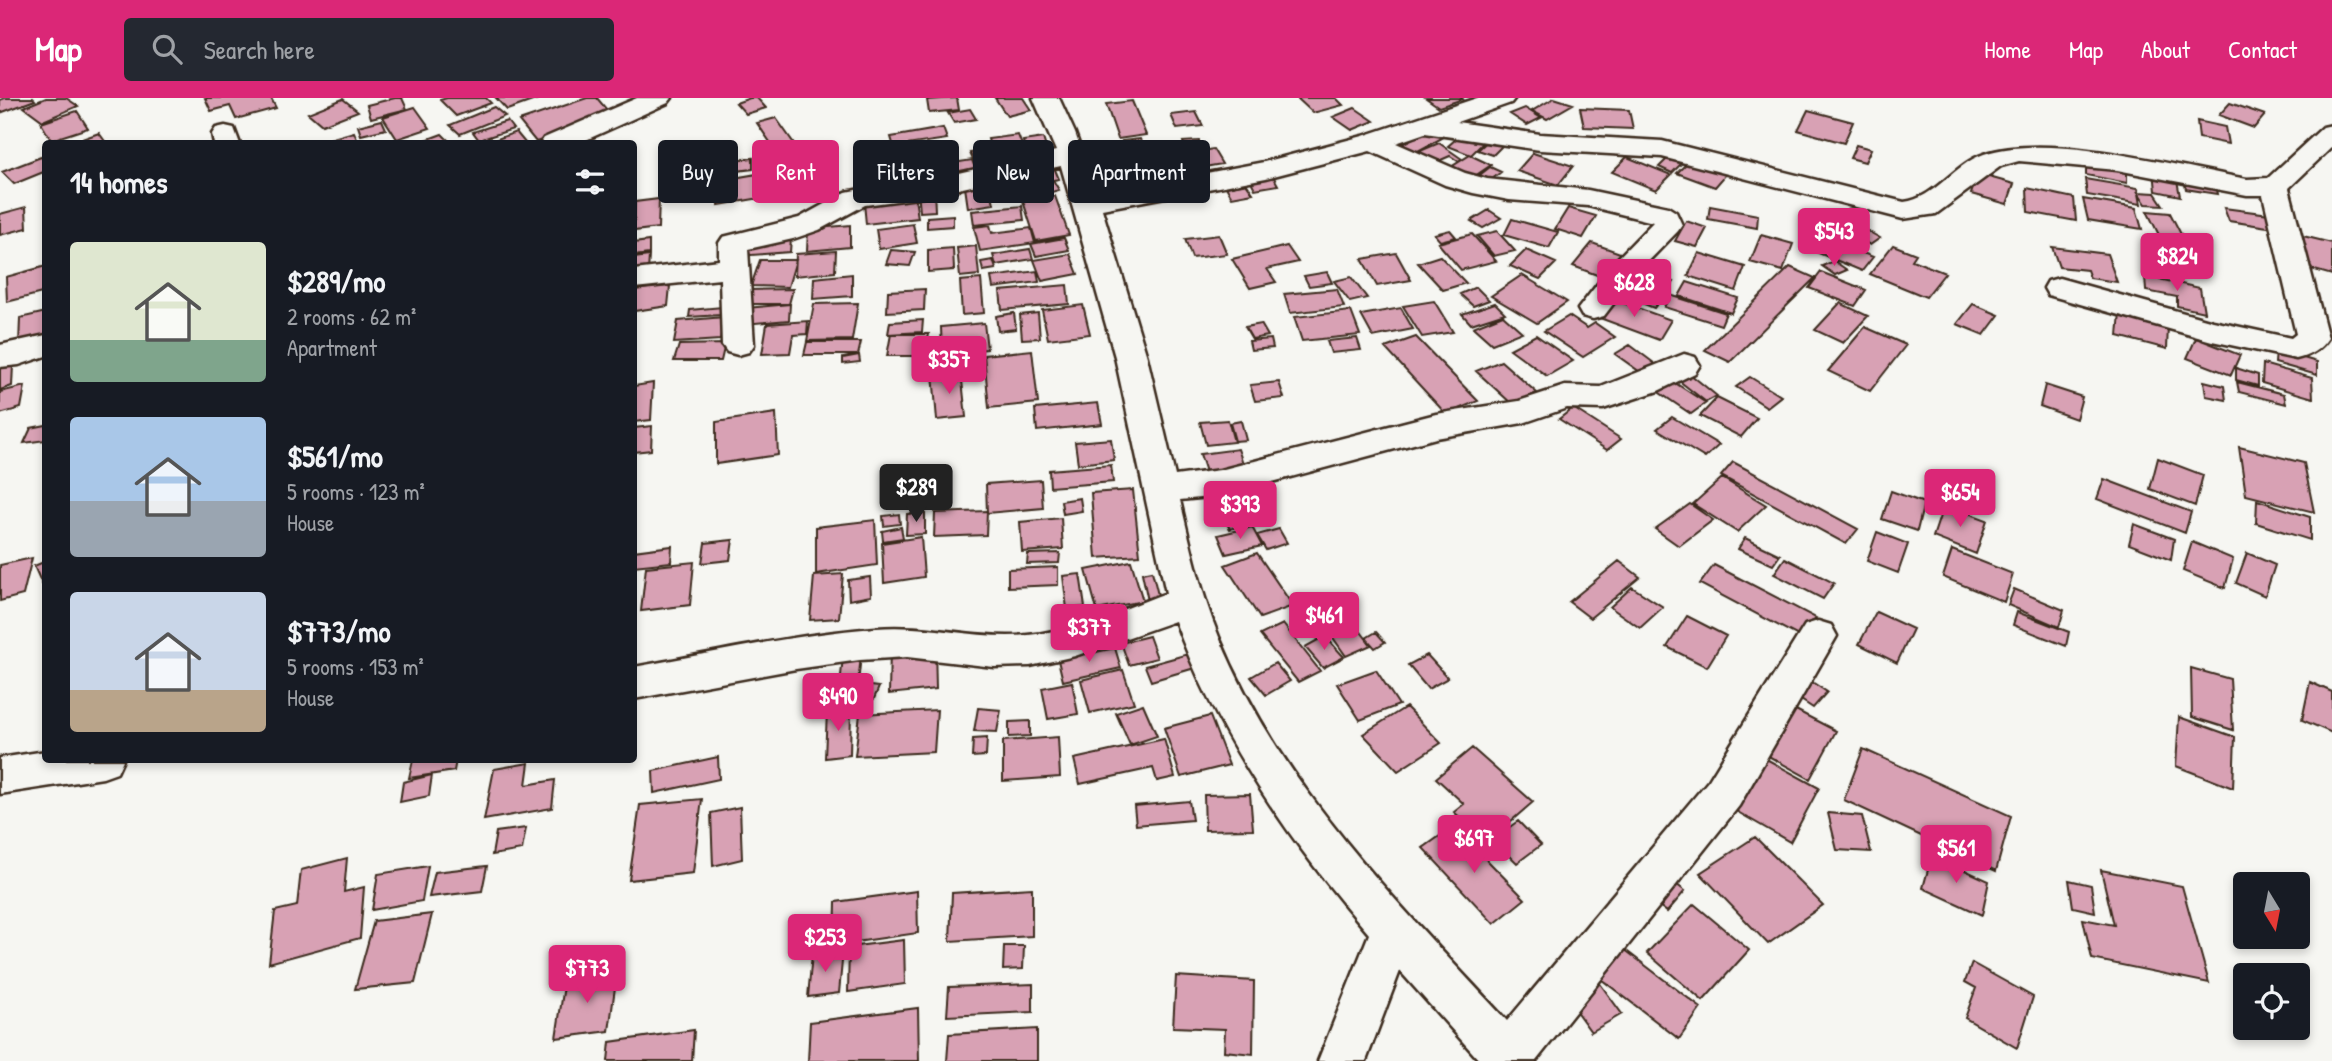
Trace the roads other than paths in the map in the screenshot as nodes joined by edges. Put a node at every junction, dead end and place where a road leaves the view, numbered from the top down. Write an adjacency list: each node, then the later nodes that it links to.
1 (659, 98): 6 (street)
2 (1045, 98): 8 (street)
3 (1502, 98): 4 (street)
4 (1426, 125): 7 (street); 10 (street)
5 (2332, 133): 10 (street)
6 (562, 140)
7 (1372, 142): 11 (street); 15 (street)
8 (1068, 148)
9 (1068, 157): 12 (street)
10 (2275, 186): 14 (street)
11 (1086, 204): 20 (street)
12 (733, 268): 13 (street); 16 (street)
13 (637, 279)
14 (2059, 288)
15 (1593, 309)
16 (738, 345)
17 (42, 346): 18 (street)
18 (0, 356)
19 (1684, 365): 20 (street)
20 (1161, 490): 21 (street)
21 (1188, 600): 23 (street); 26 (street)
22 (1818, 636): 27 (street)
23 (637, 682)
24 (84, 763): 25 (street)
25 (0, 776)
26 (1393, 929): 27 (street); 28 (street)
27 (1510, 1059)
28 (1342, 1061)

